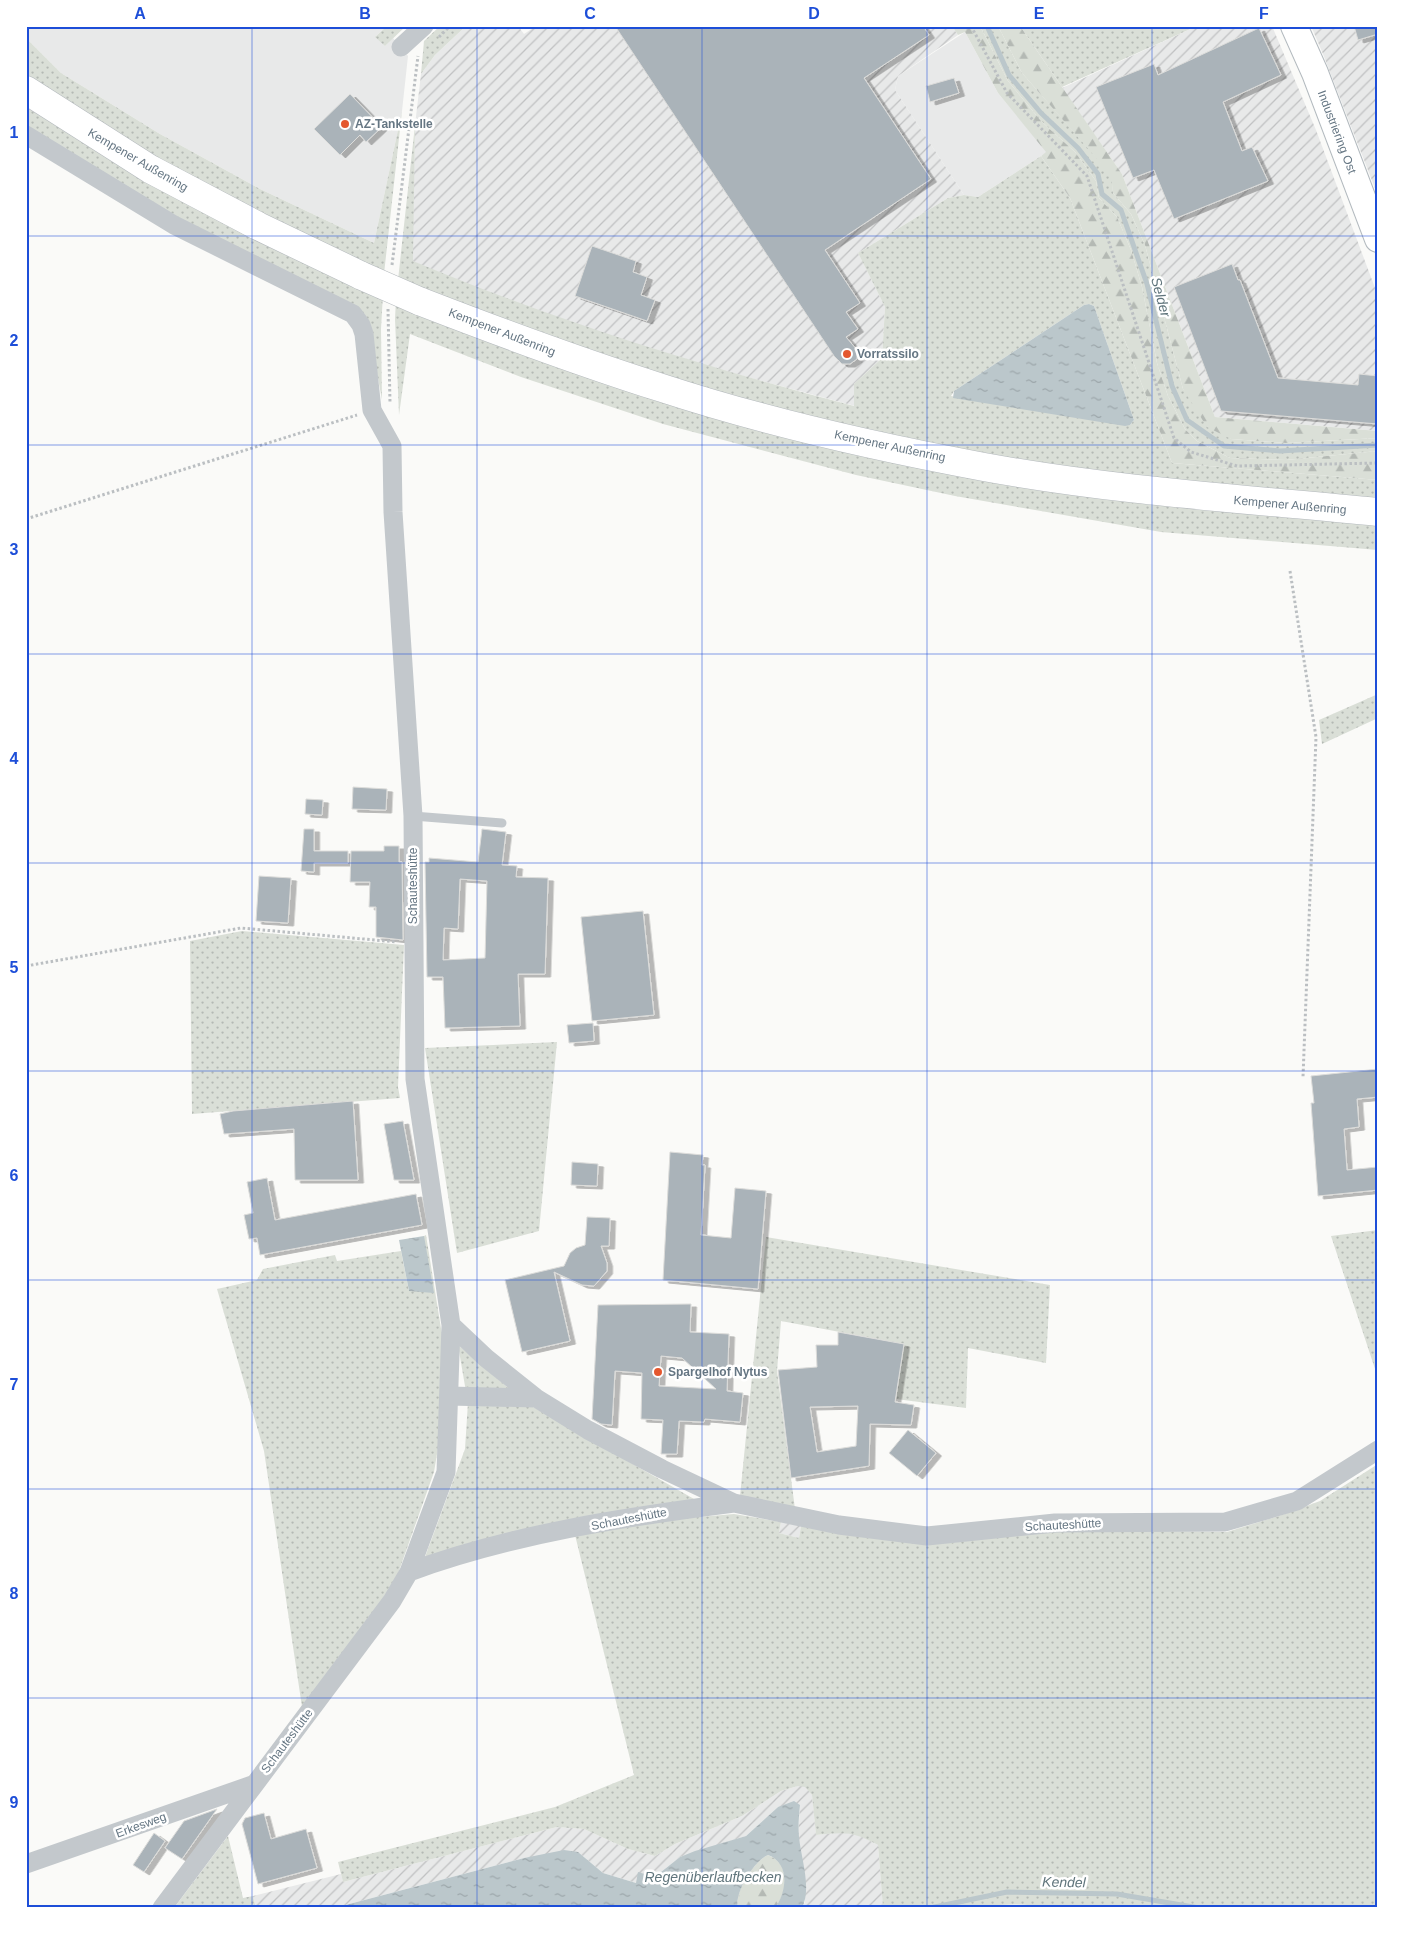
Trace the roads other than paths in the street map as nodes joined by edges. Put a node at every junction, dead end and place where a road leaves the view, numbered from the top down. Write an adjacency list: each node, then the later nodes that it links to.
1 (424, 26): 3 (street)
2 (1294, 26): 6 (street, Industriering Ost)
3 (409, 53)
4 (26, 90): 7 (main road, Kempener Außenring, bridge)
5 (26, 135): 8 (street, Schauteshütte)
6 (1378, 239)
7 (1378, 512)
8 (413, 816): 9 (lane); 10 (street, Schauteshütte)
9 (502, 823)
10 (451, 1325): 11 (street, Schauteshütte); 12 (street, Schauteshütte)
11 (449, 1396): 12 (street); 15 (street, Schauteshütte)
12 (536, 1398): 14 (street, Schauteshütte)
13 (1378, 1450): 14 (street, Schauteshütte)
14 (734, 1502): 15 (street, Schauteshütte)
15 (409, 1572): 16 (street, Schauteshütte)
16 (255, 1784): 17 (street, Erkesweg); 18 (street, Schauteshütte)
17 (26, 1864)
18 (162, 1908)

